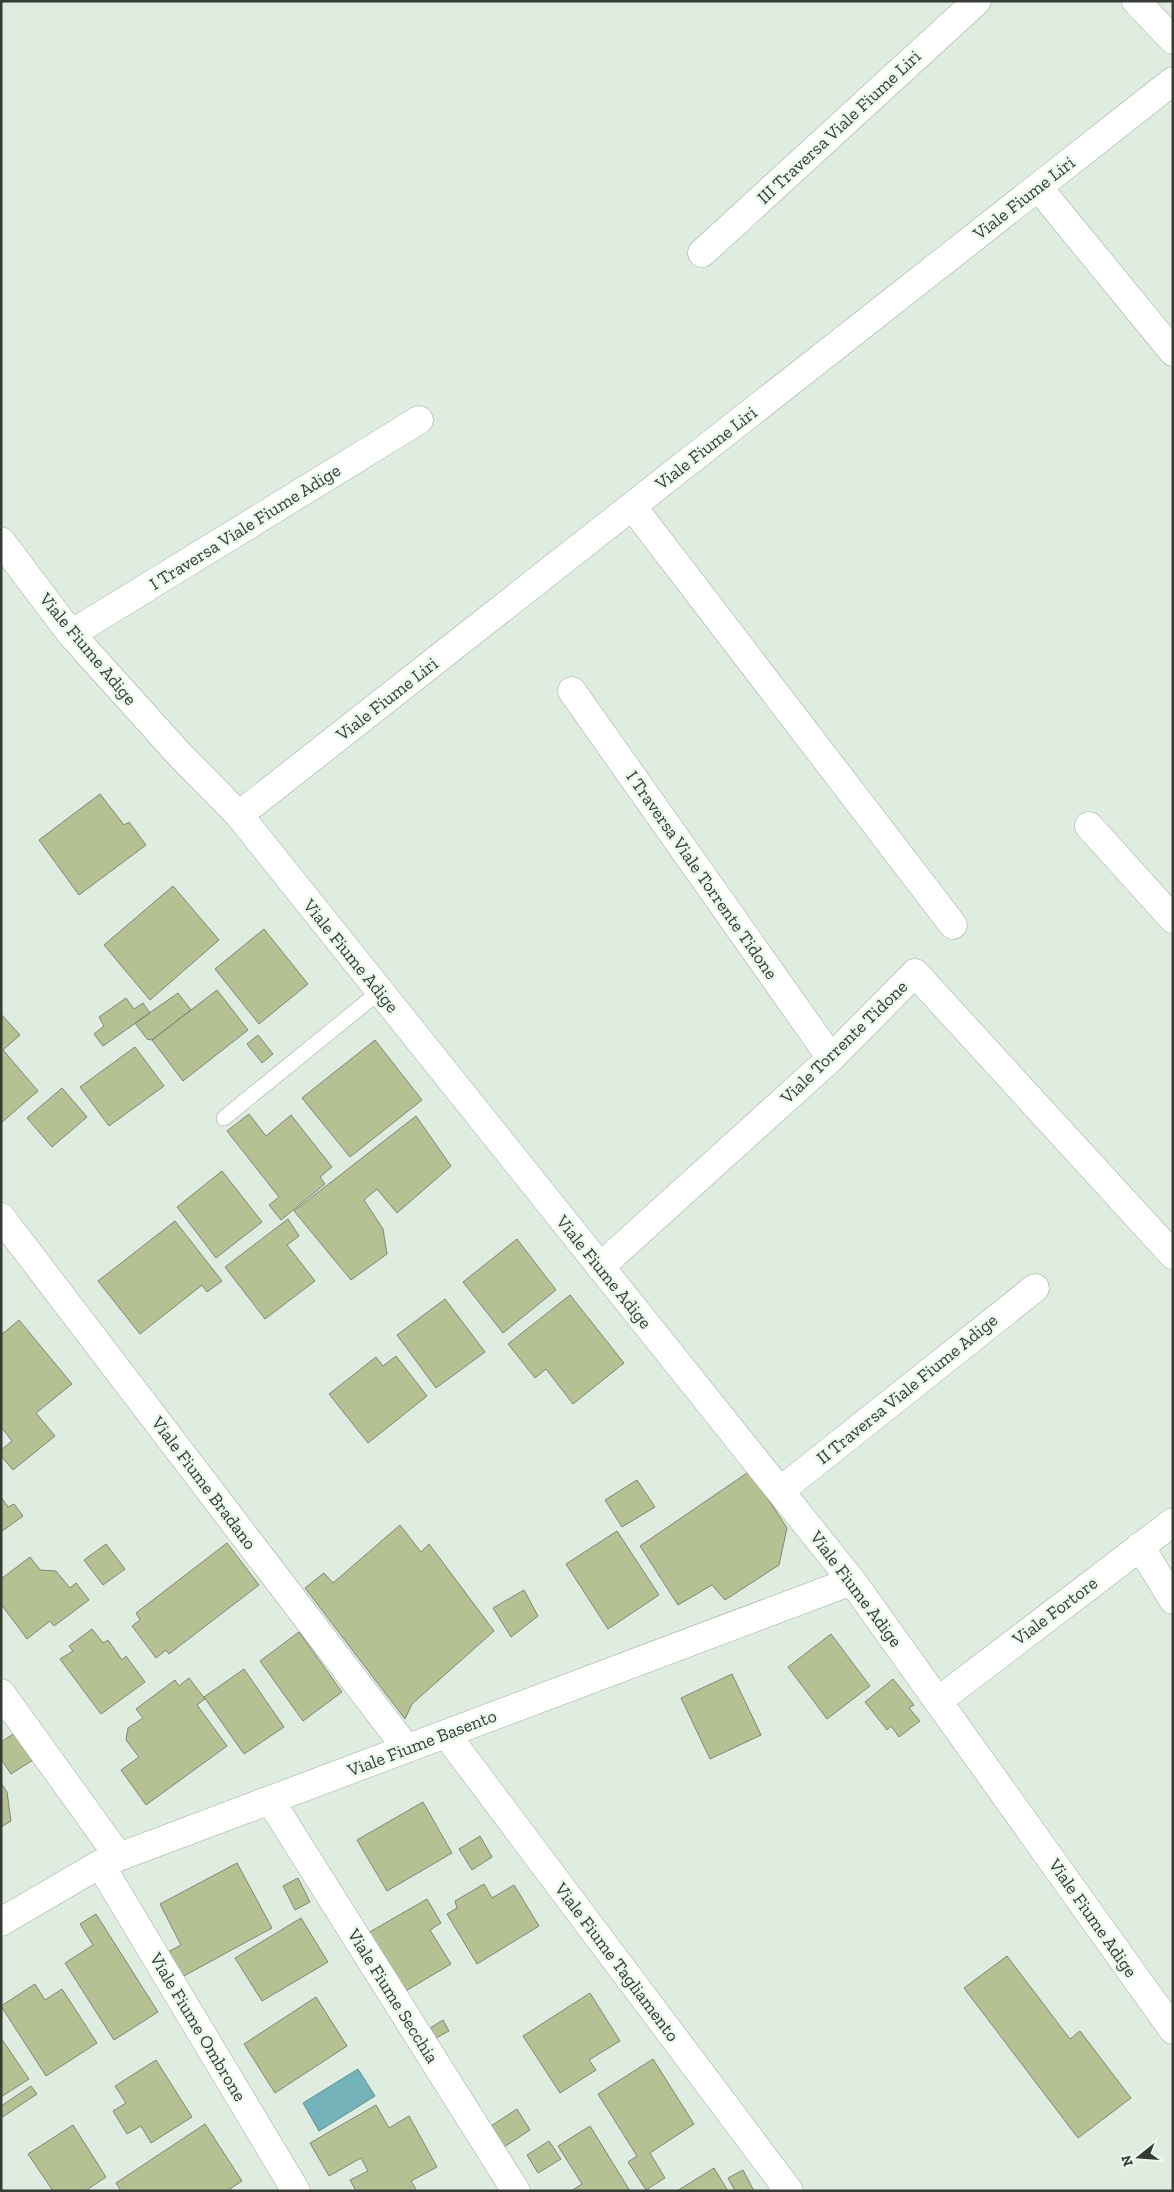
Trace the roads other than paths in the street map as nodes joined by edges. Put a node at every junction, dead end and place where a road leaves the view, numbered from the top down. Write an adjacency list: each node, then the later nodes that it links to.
1 (977, 1): 6 (street, III Traversa Viale Fiume Liri)
2 (1136, 1): 3 (street)
3 (1173, 40)
4 (1173, 81): 5 (street, Viale Fiume Liri)
5 (1038, 187): 7 (street); 9 (street, Viale Fiume Liri)
6 (702, 253)
7 (1173, 352)
8 (419, 420): 11 (street, I Traversa Viale Fiume Adige)
9 (632, 506): 13 (street, Viale Fiume Liri); 16 (street)
10 (1, 541): 11 (street, Viale Fiume Adige)
11 (71, 634): 13 (street, Viale Fiume Adige)
12 (572, 692): 18 (street, I Traversa Viale Torrente Tidone)
13 (239, 815): 17 (street, Viale Fiume Adige)
14 (1089, 826): 15 (street)
15 (1173, 918)
16 (953, 925)
17 (380, 992): 19 (lane); 22 (street, Viale Fiume Adige)
18 (831, 1058): 21 (street, Viale Torrente Tidone); 22 (street, Viale Torrente Tidone)
19 (224, 1118)
20 (1, 1217): 32 (street, Viale Fiume Bradano)
21 (1173, 1255)
22 (600, 1267): 24 (street, Viale Fiume Adige)
23 (1035, 1288): 24 (street, II Traversa Viale Fiume Adige)
24 (780, 1491): 27 (street, Viale Fiume Adige)
25 (1173, 1522): 26 (street, Viale Fortore)
26 (1140, 1546): 28 (street); 30 (street, Viale Fortore)
27 (852, 1581): 30 (street, Viale Fiume Adige); 31 (street, Viale Fiume Basento)
28 (1173, 1600)
29 (1, 1693): 34 (street, Viale Fiume Ombrone)
30 (938, 1701): 36 (street, Viale Fiume Adige)
31 (446, 1734): 32 (street, Viale Fiume Basento); 39 (street, Viale Fiume Tagliamento)
32 (407, 1749): 33 (street, Viale Fiume Basento)
33 (270, 1800): 34 (street, Viale Fiume Basento); 38 (street, Viale Fiume Secchia)
34 (109, 1860): 35 (street, Viale Fiume Basento); 37 (street, Viale Fiume Ombrone)
35 (1, 1922)
36 (1173, 2030)
37 (296, 2191)
38 (516, 2191)
39 (789, 2191)

